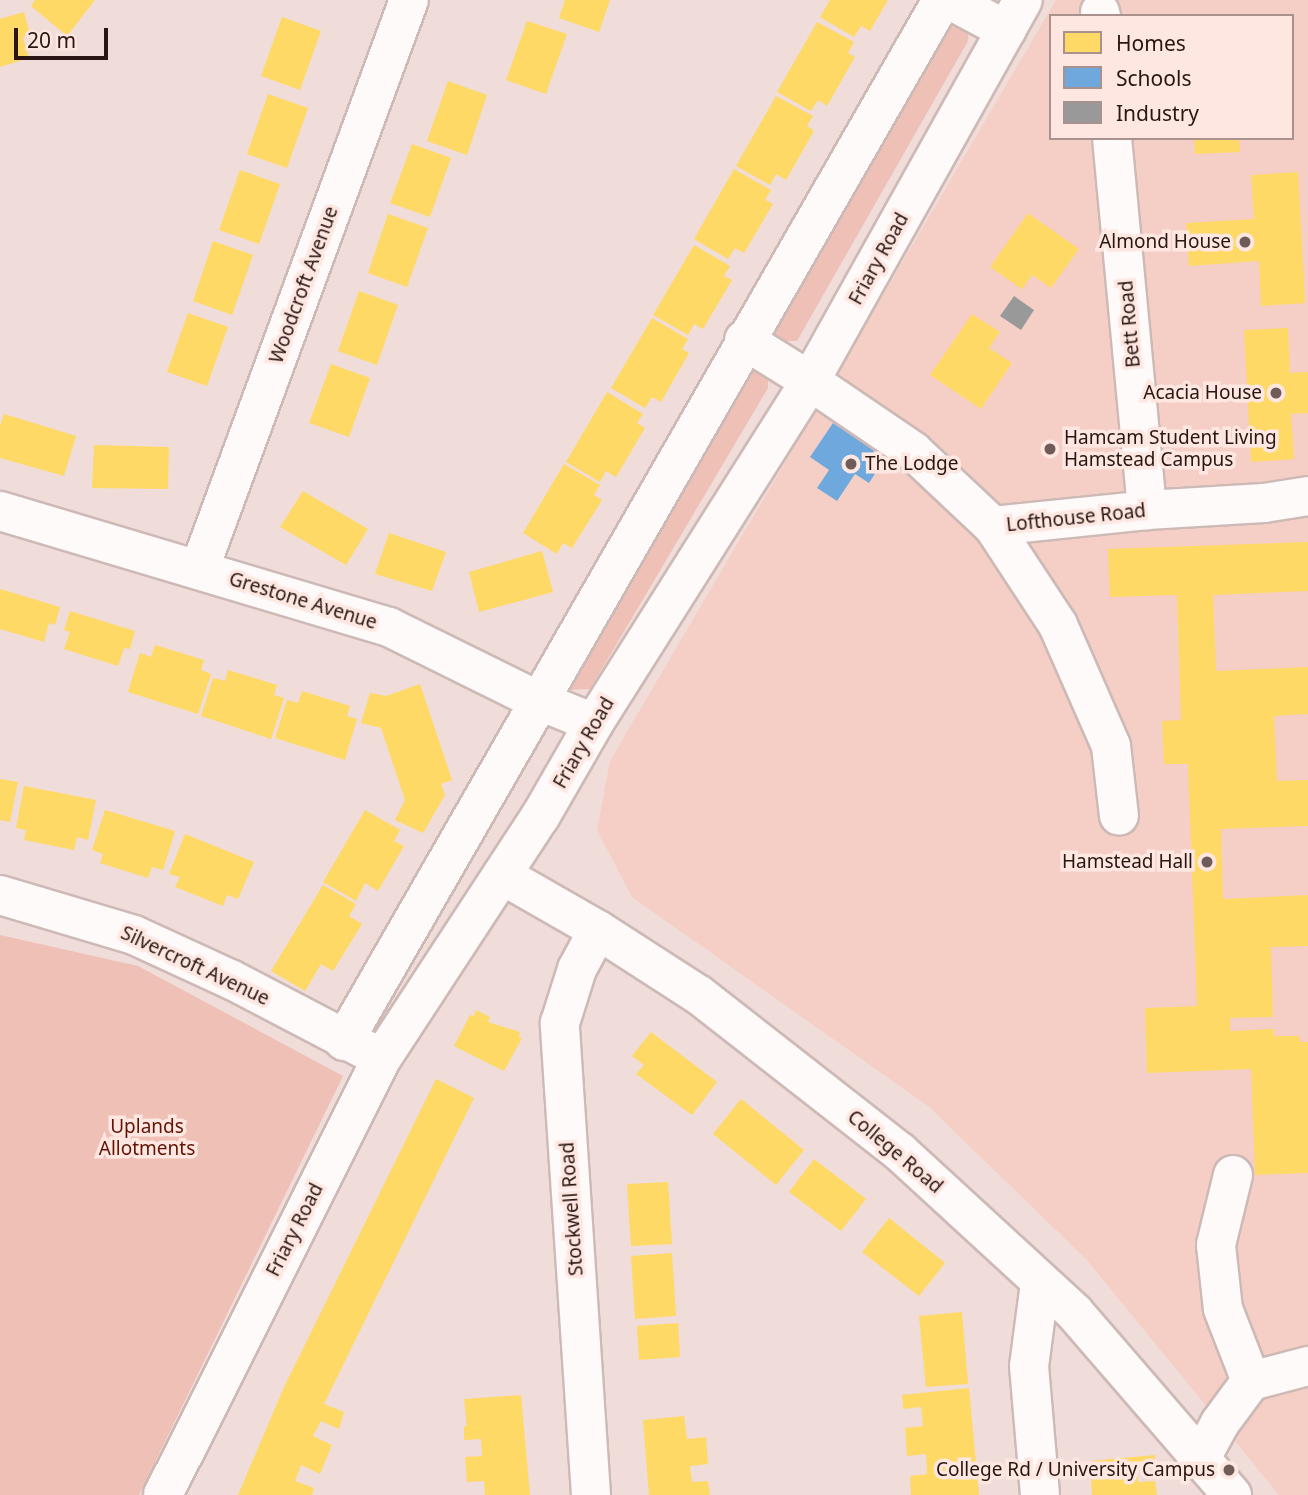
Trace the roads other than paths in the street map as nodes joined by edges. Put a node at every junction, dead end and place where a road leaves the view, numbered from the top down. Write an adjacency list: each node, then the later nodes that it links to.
1 (409, 0): 12 (street, Woodcroft Avenue)
2 (942, 0): 6 (street)
3 (950, 0): 4 (street)
4 (1014, 15): 7 (street, Friary Road)
5 (1112, 140): 9 (street, Bett Road)
6 (744, 340): 7 (street, Lofthouse Road); 13 (street)
7 (810, 381): 11 (street, Lofthouse Road); 14 (street, Friary Road)
8 (1308, 496): 9 (street, Lofthouse Road)
9 (1147, 510): 11 (street, Lofthouse Road)
10 (0, 511): 12 (street, Grestone Avenue)
11 (993, 526): 15 (street)
12 (199, 570): 13 (street, Grestone Avenue)
13 (537, 700): 14 (street, Grestone Avenue); 19 (street)
14 (594, 723): 16 (street, Friary Road)
15 (1119, 816)
16 (502, 875): 18 (street, College Road); 20 (street, Friary Road)
17 (0, 895): 19 (street, Silvercroft Avenue)
18 (598, 930): 22 (street, College Road); 27 (street, Stockwell Road)
19 (344, 1041): 20 (street, Silvercroft Avenue)
20 (382, 1058): 26 (street, Friary Road)
21 (1234, 1175): 24 (street)
22 (1040, 1283): 25 (street, College Road); 28 (street)
23 (1308, 1366): 24 (street)
24 (1251, 1381): 25 (street)
25 (1200, 1460): 29 (street, College Road)
26 (163, 1495)
27 (591, 1495)
28 (1040, 1495)
29 (1232, 1495)

